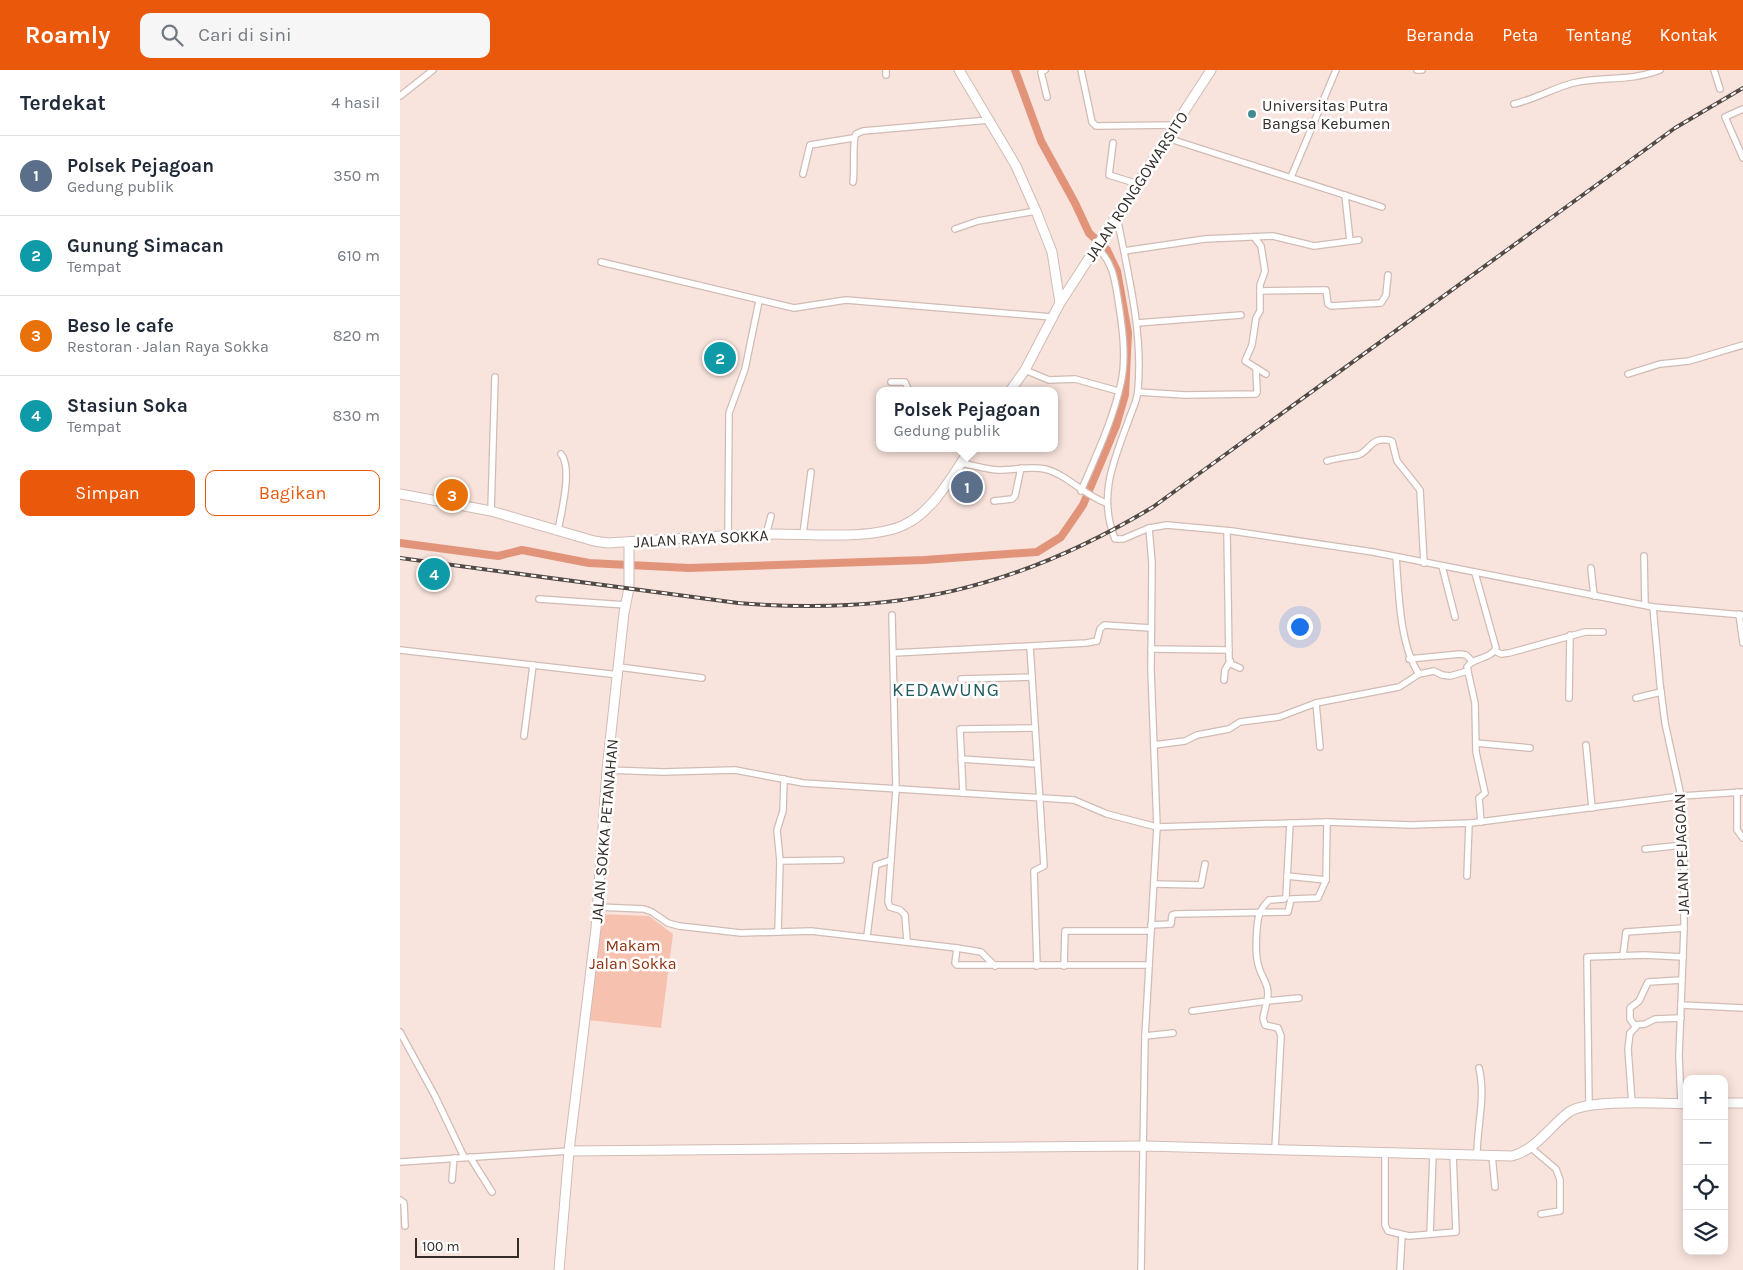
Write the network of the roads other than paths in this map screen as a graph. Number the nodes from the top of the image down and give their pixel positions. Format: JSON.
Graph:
{"nodes":[{"id":1,"x":433,"y":70,"type":"edge"},
{"id":2,"x":959,"y":70,"type":"edge"},
{"id":3,"x":1045,"y":70,"type":"edge"},
{"id":4,"x":1081,"y":70,"type":"edge"},
{"id":5,"x":1211,"y":70,"type":"edge"},
{"id":6,"x":1336,"y":70,"type":"edge"},
{"id":7,"x":1418,"y":70,"type":"edge"},
{"id":8,"x":1422,"y":70,"type":"edge"},
{"id":9,"x":1660,"y":70,"type":"edge"},
{"id":10,"x":1714,"y":70,"type":"edge"},
{"id":11,"x":1720,"y":89,"type":"dead end"},
{"id":12,"x":400,"y":96,"type":"edge"},
{"id":13,"x":1047,"y":96,"type":"dead end"},
{"id":14,"x":1514,"y":104,"type":"dead end"},
{"id":15,"x":1743,"y":109,"type":"edge"},
{"id":16,"x":989,"y":120,"type":"junction"},
{"id":17,"x":1175,"y":125,"type":"junction"},
{"id":18,"x":853,"y":138,"type":"junction"},
{"id":19,"x":1167,"y":138,"type":"junction"},
{"id":20,"x":1113,"y":143,"type":"dead end"},
{"id":21,"x":1743,"y":158,"type":"edge"},
{"id":22,"x":803,"y":174,"type":"dead end"},
{"id":23,"x":1291,"y":177,"type":"junction"},
{"id":24,"x":853,"y":182,"type":"dead end"},
{"id":25,"x":1138,"y":184,"type":"junction"},
{"id":26,"x":1346,"y":195,"type":"junction"},
{"id":27,"x":1382,"y":207,"type":"dead end"},
{"id":28,"x":1036,"y":211,"type":"junction"},
{"id":29,"x":1117,"y":217,"type":"junction"},
{"id":30,"x":955,"y":229,"type":"dead end"},
{"id":31,"x":1254,"y":237,"type":"junction"},
{"id":32,"x":1359,"y":240,"type":"dead end"},
{"id":33,"x":1350,"y":241,"type":"junction"},
{"id":34,"x":1099,"y":243,"type":"junction"},
{"id":35,"x":1124,"y":251,"type":"junction"},
{"id":36,"x":601,"y":262,"type":"dead end"},
{"id":37,"x":1388,"y":275,"type":"dead end"},
{"id":38,"x":1057,"y":282,"type":"junction"},
{"id":39,"x":1071,"y":288,"type":"junction"},
{"id":40,"x":1260,"y":291,"type":"junction"},
{"id":41,"x":758,"y":301,"type":"junction"},
{"id":42,"x":1060,"y":302,"type":"junction"},
{"id":43,"x":1242,"y":315,"type":"dead end"},
{"id":44,"x":1052,"y":317,"type":"junction"},
{"id":45,"x":1137,"y":323,"type":"junction"},
{"id":46,"x":1743,"y":345,"type":"edge"},
{"id":47,"x":1256,"y":368,"type":"junction"},
{"id":48,"x":1025,"y":370,"type":"junction"},
{"id":49,"x":1266,"y":374,"type":"dead end"},
{"id":50,"x":1628,"y":374,"type":"dead end"},
{"id":51,"x":495,"y":376,"type":"dead end"},
{"id":52,"x":891,"y":382,"type":"dead end"},
{"id":53,"x":907,"y":387,"type":"edge"},
{"id":54,"x":1013,"y":387,"type":"edge"},
{"id":55,"x":1118,"y":390,"type":"junction"},
{"id":56,"x":1138,"y":392,"type":"junction"},
{"id":57,"x":968,"y":452,"type":"edge"},
{"id":58,"x":561,"y":454,"type":"dead end"},
{"id":59,"x":1327,"y":461,"type":"dead end"},
{"id":60,"x":961,"y":462,"type":"junction"},
{"id":61,"x":1021,"y":468,"type":"junction"},
{"id":62,"x":811,"y":472,"type":"dead end"},
{"id":63,"x":1082,"y":491,"type":"junction"},
{"id":64,"x":400,"y":494,"type":"edge"},
{"id":65,"x":994,"y":501,"type":"dead end"},
{"id":66,"x":1106,"y":503,"type":"junction"},
{"id":67,"x":491,"y":511,"type":"junction"},
{"id":68,"x":771,"y":516,"type":"dead end"},
{"id":69,"x":1149,"y":528,"type":"junction"},
{"id":70,"x":558,"y":531,"type":"junction"},
{"id":71,"x":1227,"y":531,"type":"junction"},
{"id":72,"x":803,"y":534,"type":"junction"},
{"id":73,"x":766,"y":535,"type":"junction"},
{"id":74,"x":728,"y":537,"type":"junction"},
{"id":75,"x":629,"y":542,"type":"junction"},
{"id":76,"x":1644,"y":556,"type":"dead end"},
{"id":77,"x":1396,"y":557,"type":"junction"},
{"id":78,"x":1424,"y":563,"type":"junction"},
{"id":79,"x":1442,"y":566,"type":"junction"},
{"id":80,"x":1591,"y":568,"type":"dead end"},
{"id":81,"x":1475,"y":573,"type":"junction"},
{"id":82,"x":1594,"y":596,"type":"junction"},
{"id":83,"x":539,"y":599,"type":"dead end"},
{"id":84,"x":626,"y":605,"type":"junction"},
{"id":85,"x":1644,"y":605,"type":"junction"},
{"id":86,"x":1653,"y":607,"type":"junction"},
{"id":87,"x":1741,"y":614,"type":"edge"},
{"id":88,"x":892,"y":615,"type":"dead end"},
{"id":89,"x":1455,"y":617,"type":"dead end"},
{"id":90,"x":1151,"y":628,"type":"junction"},
{"id":91,"x":1603,"y":632,"type":"dead end"},
{"id":92,"x":1570,"y":635,"type":"junction"},
{"id":93,"x":1743,"y":643,"type":"edge"},
{"id":94,"x":1030,"y":647,"type":"junction"},
{"id":95,"x":400,"y":650,"type":"edge"},
{"id":96,"x":1151,"y":650,"type":"junction"},
{"id":97,"x":1229,"y":650,"type":"junction"},
{"id":98,"x":1495,"y":651,"type":"junction"},
{"id":99,"x":894,"y":653,"type":"junction"},
{"id":100,"x":1409,"y":659,"type":"junction"},
{"id":101,"x":1472,"y":661,"type":"junction"},
{"id":102,"x":1230,"y":662,"type":"junction"},
{"id":103,"x":533,"y":665,"type":"junction"},
{"id":104,"x":1240,"y":668,"type":"dead end"},
{"id":105,"x":619,"y":671,"type":"junction"},
{"id":106,"x":1468,"y":671,"type":"junction"},
{"id":107,"x":1418,"y":674,"type":"junction"},
{"id":108,"x":702,"y":678,"type":"dead end"},
{"id":109,"x":1032,"y":678,"type":"junction"},
{"id":110,"x":961,"y":679,"type":"dead end"},
{"id":111,"x":1224,"y":680,"type":"dead end"},
{"id":112,"x":1661,"y":692,"type":"junction"},
{"id":113,"x":1569,"y":698,"type":"dead end"},
{"id":114,"x":1636,"y":698,"type":"dead end"},
{"id":115,"x":1316,"y":703,"type":"junction"},
{"id":116,"x":1035,"y":728,"type":"junction"},
{"id":117,"x":524,"y":736,"type":"dead end"},
{"id":118,"x":1476,"y":743,"type":"junction"},
{"id":119,"x":1154,"y":745,"type":"junction"},
{"id":120,"x":1586,"y":746,"type":"dead end"},
{"id":121,"x":1320,"y":747,"type":"dead end"},
{"id":122,"x":1530,"y":748,"type":"dead end"},
{"id":123,"x":961,"y":759,"type":"junction"},
{"id":124,"x":1037,"y":764,"type":"junction"},
{"id":125,"x":607,"y":770,"type":"junction"},
{"id":126,"x":784,"y":779,"type":"junction"},
{"id":127,"x":896,"y":789,"type":"junction"},
{"id":128,"x":1740,"y":792,"type":"edge"},
{"id":129,"x":962,"y":793,"type":"junction"},
{"id":130,"x":1681,"y":796,"type":"junction"},
{"id":131,"x":1039,"y":798,"type":"junction"},
{"id":132,"x":1592,"y":808,"type":"junction"},
{"id":133,"x":1290,"y":822,"type":"junction"},
{"id":134,"x":1326,"y":822,"type":"junction"},
{"id":135,"x":1481,"y":822,"type":"junction"},
{"id":136,"x":1469,"y":823,"type":"junction"},
{"id":137,"x":1157,"y":827,"type":"junction"},
{"id":138,"x":1743,"y":838,"type":"edge"},
{"id":139,"x":1684,"y":845,"type":"junction"},
{"id":140,"x":1645,"y":849,"type":"dead end"},
{"id":141,"x":841,"y":860,"type":"dead end"},
{"id":142,"x":891,"y":860,"type":"junction"},
{"id":143,"x":780,"y":861,"type":"junction"},
{"id":144,"x":1205,"y":864,"type":"dead end"},
{"id":145,"x":1287,"y":876,"type":"junction"},
{"id":146,"x":1467,"y":876,"type":"dead end"},
{"id":147,"x":1326,"y":880,"type":"junction"},
{"id":148,"x":1155,"y":884,"type":"junction"},
{"id":149,"x":598,"y":907,"type":"junction"},
{"id":150,"x":1260,"y":913,"type":"junction"},
{"id":151,"x":1151,"y":928,"type":"junction"},
{"id":152,"x":1684,"y":928,"type":"junction"},
{"id":153,"x":778,"y":932,"type":"junction"},
{"id":154,"x":867,"y":936,"type":"junction"},
{"id":155,"x":906,"y":941,"type":"junction"},
{"id":156,"x":957,"y":948,"type":"junction"},
{"id":157,"x":1623,"y":956,"type":"junction"},
{"id":158,"x":1683,"y":957,"type":"junction"},
{"id":159,"x":1149,"y":965,"type":"junction"},
{"id":160,"x":995,"y":966,"type":"junction"},
{"id":161,"x":1037,"y":966,"type":"junction"},
{"id":162,"x":1064,"y":966,"type":"junction"},
{"id":163,"x":1682,"y":980,"type":"junction"},
{"id":164,"x":1299,"y":998,"type":"dead end"},
{"id":165,"x":1267,"y":1001,"type":"junction"},
{"id":166,"x":1681,"y":1005,"type":"junction"},
{"id":167,"x":1743,"y":1008,"type":"edge"},
{"id":168,"x":1192,"y":1011,"type":"dead end"},
{"id":169,"x":1681,"y":1018,"type":"junction"},
{"id":170,"x":1635,"y":1025,"type":"junction"},
{"id":171,"x":400,"y":1032,"type":"edge"},
{"id":172,"x":1173,"y":1034,"type":"dead end"},
{"id":173,"x":1145,"y":1036,"type":"junction"},
{"id":174,"x":1479,"y":1068,"type":"dead end"},
{"id":175,"x":1683,"y":1075,"type":"edge"},
{"id":176,"x":1683,"y":1103,"type":"edge"},
{"id":177,"x":1728,"y":1103,"type":"edge"},
{"id":178,"x":1743,"y":1103,"type":"edge"},
{"id":179,"x":1632,"y":1104,"type":"junction"},
{"id":180,"x":1588,"y":1105,"type":"junction"},
{"id":181,"x":1145,"y":1146,"type":"junction"},
{"id":182,"x":1530,"y":1147,"type":"junction"},
{"id":183,"x":1275,"y":1149,"type":"junction"},
{"id":184,"x":569,"y":1151,"type":"junction"},
{"id":185,"x":1385,"y":1152,"type":"junction"},
{"id":186,"x":1433,"y":1154,"type":"junction"},
{"id":187,"x":1453,"y":1154,"type":"junction"},
{"id":188,"x":1477,"y":1155,"type":"junction"},
{"id":189,"x":1492,"y":1155,"type":"junction"},
{"id":190,"x":467,"y":1157,"type":"junction"},
{"id":191,"x":454,"y":1158,"type":"junction"},
{"id":192,"x":400,"y":1162,"type":"edge"},
{"id":193,"x":452,"y":1180,"type":"dead end"},
{"id":194,"x":1495,"y":1187,"type":"dead end"},
{"id":195,"x":492,"y":1192,"type":"dead end"},
{"id":196,"x":400,"y":1200,"type":"edge"},
{"id":197,"x":1541,"y":1214,"type":"dead end"},
{"id":198,"x":405,"y":1226,"type":"dead end"},
{"id":199,"x":1430,"y":1234,"type":"junction"},
{"id":200,"x":1402,"y":1235,"type":"junction"},
{"id":201,"x":559,"y":1270,"type":"edge"},
{"id":202,"x":1140,"y":1270,"type":"edge"},
{"id":203,"x":1400,"y":1270,"type":"edge"}],
"edges":[{"from":1,"to":12,"type":"street"},
{"from":2,"to":16,"type":"street"},
{"from":3,"to":13,"type":"street"},
{"from":4,"to":17,"type":"street"},
{"from":5,"to":17,"type":"street","name":"JALAN RONGGOWARSITO"},
{"from":6,"to":23,"type":"street"},
{"from":7,"to":8,"type":"street"},
{"from":9,"to":14,"type":"street"},
{"from":10,"to":11,"type":"street"},
{"from":15,"to":21,"type":"street"},
{"from":16,"to":18,"type":"street"},
{"from":16,"to":28,"type":"street"},
{"from":17,"to":19,"type":"street","name":"JALAN RONGGOWARSITO"},
{"from":18,"to":22,"type":"street"},
{"from":18,"to":24,"type":"street"},
{"from":19,"to":23,"type":"street"},
{"from":19,"to":25,"type":"street","name":"JALAN RONGGOWARSITO"},
{"from":20,"to":25,"type":"street"},
{"from":23,"to":26,"type":"street"},
{"from":25,"to":29,"type":"street","name":"JALAN RONGGOWARSITO"},
{"from":26,"to":27,"type":"street"},
{"from":26,"to":33,"type":"street"},
{"from":28,"to":30,"type":"street"},
{"from":28,"to":38,"type":"street"},
{"from":29,"to":34,"type":"street","name":"JALAN RONGGOWARSITO"},
{"from":29,"to":35,"type":"street"},
{"from":31,"to":33,"type":"street"},
{"from":31,"to":35,"type":"street"},
{"from":31,"to":40,"type":"street"},
{"from":32,"to":33,"type":"street"},
{"from":34,"to":39,"type":"street","name":"JALAN RONGGOWARSITO"},
{"from":34,"to":55,"type":"street"},
{"from":35,"to":45,"type":"street"},
{"from":36,"to":41,"type":"street"},
{"from":37,"to":40,"type":"street"},
{"from":38,"to":39,"type":"street"},
{"from":38,"to":42,"type":"street"},
{"from":39,"to":42,"type":"street","name":"JALAN RONGGOWARSITO"},
{"from":40,"to":47,"type":"street"},
{"from":41,"to":44,"type":"street"},
{"from":41,"to":74,"type":"street"},
{"from":42,"to":44,"type":"street"},
{"from":43,"to":45,"type":"street"},
{"from":44,"to":48,"type":"street"},
{"from":45,"to":56,"type":"street"},
{"from":46,"to":50,"type":"street"},
{"from":47,"to":49,"type":"street"},
{"from":47,"to":56,"type":"street"},
{"from":48,"to":54,"type":"street"},
{"from":48,"to":55,"type":"street"},
{"from":51,"to":67,"type":"street"},
{"from":52,"to":53,"type":"street"},
{"from":55,"to":63,"type":"street"},
{"from":56,"to":66,"type":"street"},
{"from":57,"to":60,"type":"street","name":"JALAN RAYA SOKKA"},
{"from":58,"to":70,"type":"street"},
{"from":59,"to":78,"type":"street"},
{"from":60,"to":61,"type":"street"},
{"from":60,"to":72,"type":"street","name":"JALAN RAYA SOKKA"},
{"from":61,"to":63,"type":"street"},
{"from":61,"to":65,"type":"street"},
{"from":62,"to":72,"type":"street"},
{"from":63,"to":66,"type":"street"},
{"from":64,"to":67,"type":"street","name":"JALAN RAYA SOKKA"},
{"from":66,"to":69,"type":"street"},
{"from":67,"to":70,"type":"street","name":"JALAN RAYA SOKKA"},
{"from":68,"to":73,"type":"street"},
{"from":69,"to":71,"type":"street"},
{"from":69,"to":90,"type":"street"},
{"from":70,"to":75,"type":"street","name":"JALAN RAYA SOKKA"},
{"from":71,"to":77,"type":"street"},
{"from":71,"to":97,"type":"street"},
{"from":72,"to":73,"type":"street","name":"JALAN RAYA SOKKA"},
{"from":73,"to":74,"type":"street","name":"JALAN RAYA SOKKA"},
{"from":74,"to":75,"type":"street","name":"JALAN RAYA SOKKA"},
{"from":75,"to":84,"type":"street","name":"JALAN SOKKA PETANAHAN"},
{"from":76,"to":85,"type":"street"},
{"from":77,"to":78,"type":"street"},
{"from":77,"to":100,"type":"street"},
{"from":78,"to":79,"type":"street"},
{"from":79,"to":81,"type":"street"},
{"from":79,"to":89,"type":"street"},
{"from":80,"to":82,"type":"street"},
{"from":81,"to":82,"type":"street"},
{"from":81,"to":98,"type":"street"},
{"from":82,"to":85,"type":"street"},
{"from":83,"to":84,"type":"street"},
{"from":84,"to":105,"type":"street","name":"JALAN SOKKA PETANAHAN"},
{"from":85,"to":86,"type":"street"},
{"from":86,"to":87,"type":"street"},
{"from":86,"to":112,"type":"street","name":"JALAN PEJAGOAN"},
{"from":87,"to":93,"type":"street"},
{"from":88,"to":99,"type":"street"},
{"from":90,"to":94,"type":"street"},
{"from":90,"to":96,"type":"street"},
{"from":91,"to":92,"type":"street"},
{"from":92,"to":98,"type":"street"},
{"from":92,"to":113,"type":"street"},
{"from":94,"to":99,"type":"street"},
{"from":94,"to":109,"type":"street"},
{"from":95,"to":103,"type":"street"},
{"from":96,"to":97,"type":"street"},
{"from":96,"to":119,"type":"street"},
{"from":97,"to":102,"type":"street"},
{"from":98,"to":101,"type":"street"},
{"from":99,"to":127,"type":"street"},
{"from":100,"to":101,"type":"street"},
{"from":100,"to":107,"type":"street"},
{"from":101,"to":106,"type":"street"},
{"from":102,"to":104,"type":"street"},
{"from":102,"to":111,"type":"street"},
{"from":103,"to":105,"type":"street"},
{"from":103,"to":117,"type":"street"},
{"from":105,"to":108,"type":"street"},
{"from":105,"to":125,"type":"street","name":"JALAN SOKKA PETANAHAN"},
{"from":106,"to":107,"type":"street"},
{"from":106,"to":118,"type":"street"},
{"from":107,"to":115,"type":"street"},
{"from":109,"to":110,"type":"street"},
{"from":109,"to":116,"type":"street"},
{"from":112,"to":114,"type":"street"},
{"from":112,"to":130,"type":"street","name":"JALAN PEJAGOAN"},
{"from":115,"to":119,"type":"street"},
{"from":115,"to":121,"type":"street"},
{"from":116,"to":123,"type":"street"},
{"from":116,"to":124,"type":"street"},
{"from":118,"to":122,"type":"street"},
{"from":118,"to":135,"type":"street"},
{"from":119,"to":137,"type":"street"},
{"from":120,"to":132,"type":"street"},
{"from":123,"to":124,"type":"street"},
{"from":123,"to":129,"type":"street"},
{"from":124,"to":131,"type":"street"},
{"from":125,"to":126,"type":"street"},
{"from":125,"to":149,"type":"street","name":"JALAN SOKKA PETANAHAN"},
{"from":126,"to":127,"type":"street"},
{"from":126,"to":143,"type":"street"},
{"from":127,"to":129,"type":"street"},
{"from":127,"to":142,"type":"street"},
{"from":128,"to":130,"type":"street"},
{"from":128,"to":138,"type":"street"},
{"from":129,"to":131,"type":"street"},
{"from":130,"to":132,"type":"street"},
{"from":130,"to":139,"type":"street","name":"JALAN PEJAGOAN"},
{"from":131,"to":137,"type":"street"},
{"from":131,"to":161,"type":"street"},
{"from":132,"to":135,"type":"street"},
{"from":133,"to":134,"type":"street"},
{"from":133,"to":137,"type":"street"},
{"from":133,"to":145,"type":"street"},
{"from":134,"to":136,"type":"street"},
{"from":134,"to":147,"type":"street"},
{"from":135,"to":136,"type":"street"},
{"from":136,"to":146,"type":"street"},
{"from":137,"to":148,"type":"street"},
{"from":139,"to":140,"type":"street"},
{"from":139,"to":152,"type":"street","name":"JALAN PEJAGOAN"},
{"from":141,"to":143,"type":"street"},
{"from":142,"to":154,"type":"street"},
{"from":142,"to":155,"type":"street"},
{"from":143,"to":153,"type":"street"},
{"from":144,"to":148,"type":"street"},
{"from":145,"to":147,"type":"street"},
{"from":145,"to":150,"type":"street"},
{"from":147,"to":150,"type":"street"},
{"from":148,"to":151,"type":"street"},
{"from":149,"to":153,"type":"street"},
{"from":149,"to":184,"type":"street","name":"JALAN SOKKA PETANAHAN"},
{"from":150,"to":151,"type":"street"},
{"from":150,"to":165,"type":"street"},
{"from":151,"to":159,"type":"street"},
{"from":151,"to":162,"type":"street"},
{"from":152,"to":157,"type":"street"},
{"from":152,"to":158,"type":"street","name":"JALAN PEJAGOAN"},
{"from":153,"to":154,"type":"street"},
{"from":154,"to":155,"type":"street"},
{"from":155,"to":156,"type":"street"},
{"from":156,"to":160,"type":"street"},
{"from":156,"to":160,"type":"street"},
{"from":157,"to":158,"type":"street"},
{"from":157,"to":180,"type":"street"},
{"from":158,"to":163,"type":"street","name":"JALAN PEJAGOAN"},
{"from":159,"to":162,"type":"street"},
{"from":159,"to":173,"type":"street"},
{"from":160,"to":161,"type":"street"},
{"from":161,"to":162,"type":"street"},
{"from":163,"to":166,"type":"street","name":"JALAN PEJAGOAN"},
{"from":163,"to":170,"type":"street"},
{"from":164,"to":165,"type":"street"},
{"from":165,"to":168,"type":"street"},
{"from":165,"to":183,"type":"street"},
{"from":166,"to":167,"type":"street"},
{"from":166,"to":169,"type":"street","name":"JALAN PEJAGOAN"},
{"from":169,"to":170,"type":"street"},
{"from":169,"to":175,"type":"street","name":"JALAN PEJAGOAN"},
{"from":170,"to":179,"type":"street"},
{"from":171,"to":190,"type":"street"},
{"from":172,"to":173,"type":"street"},
{"from":173,"to":181,"type":"street"},
{"from":174,"to":188,"type":"street"},
{"from":176,"to":179,"type":"street"},
{"from":177,"to":178,"type":"street"},
{"from":179,"to":180,"type":"street"},
{"from":180,"to":182,"type":"street"},
{"from":181,"to":183,"type":"street"},
{"from":181,"to":184,"type":"street"},
{"from":181,"to":202,"type":"street"},
{"from":182,"to":189,"type":"street"},
{"from":182,"to":197,"type":"street"},
{"from":183,"to":185,"type":"street"},
{"from":184,"to":190,"type":"street"},
{"from":184,"to":201,"type":"street","name":"JALAN SOKKA PETANAHAN"},
{"from":185,"to":186,"type":"street"},
{"from":185,"to":200,"type":"street"},
{"from":186,"to":187,"type":"street"},
{"from":186,"to":199,"type":"street"},
{"from":187,"to":188,"type":"street"},
{"from":187,"to":199,"type":"street"},
{"from":188,"to":189,"type":"street"},
{"from":189,"to":194,"type":"street"},
{"from":190,"to":191,"type":"street"},
{"from":190,"to":195,"type":"street"},
{"from":191,"to":192,"type":"street"},
{"from":191,"to":193,"type":"street"},
{"from":196,"to":198,"type":"street"},
{"from":199,"to":200,"type":"street"},
{"from":200,"to":203,"type":"street"}]}
